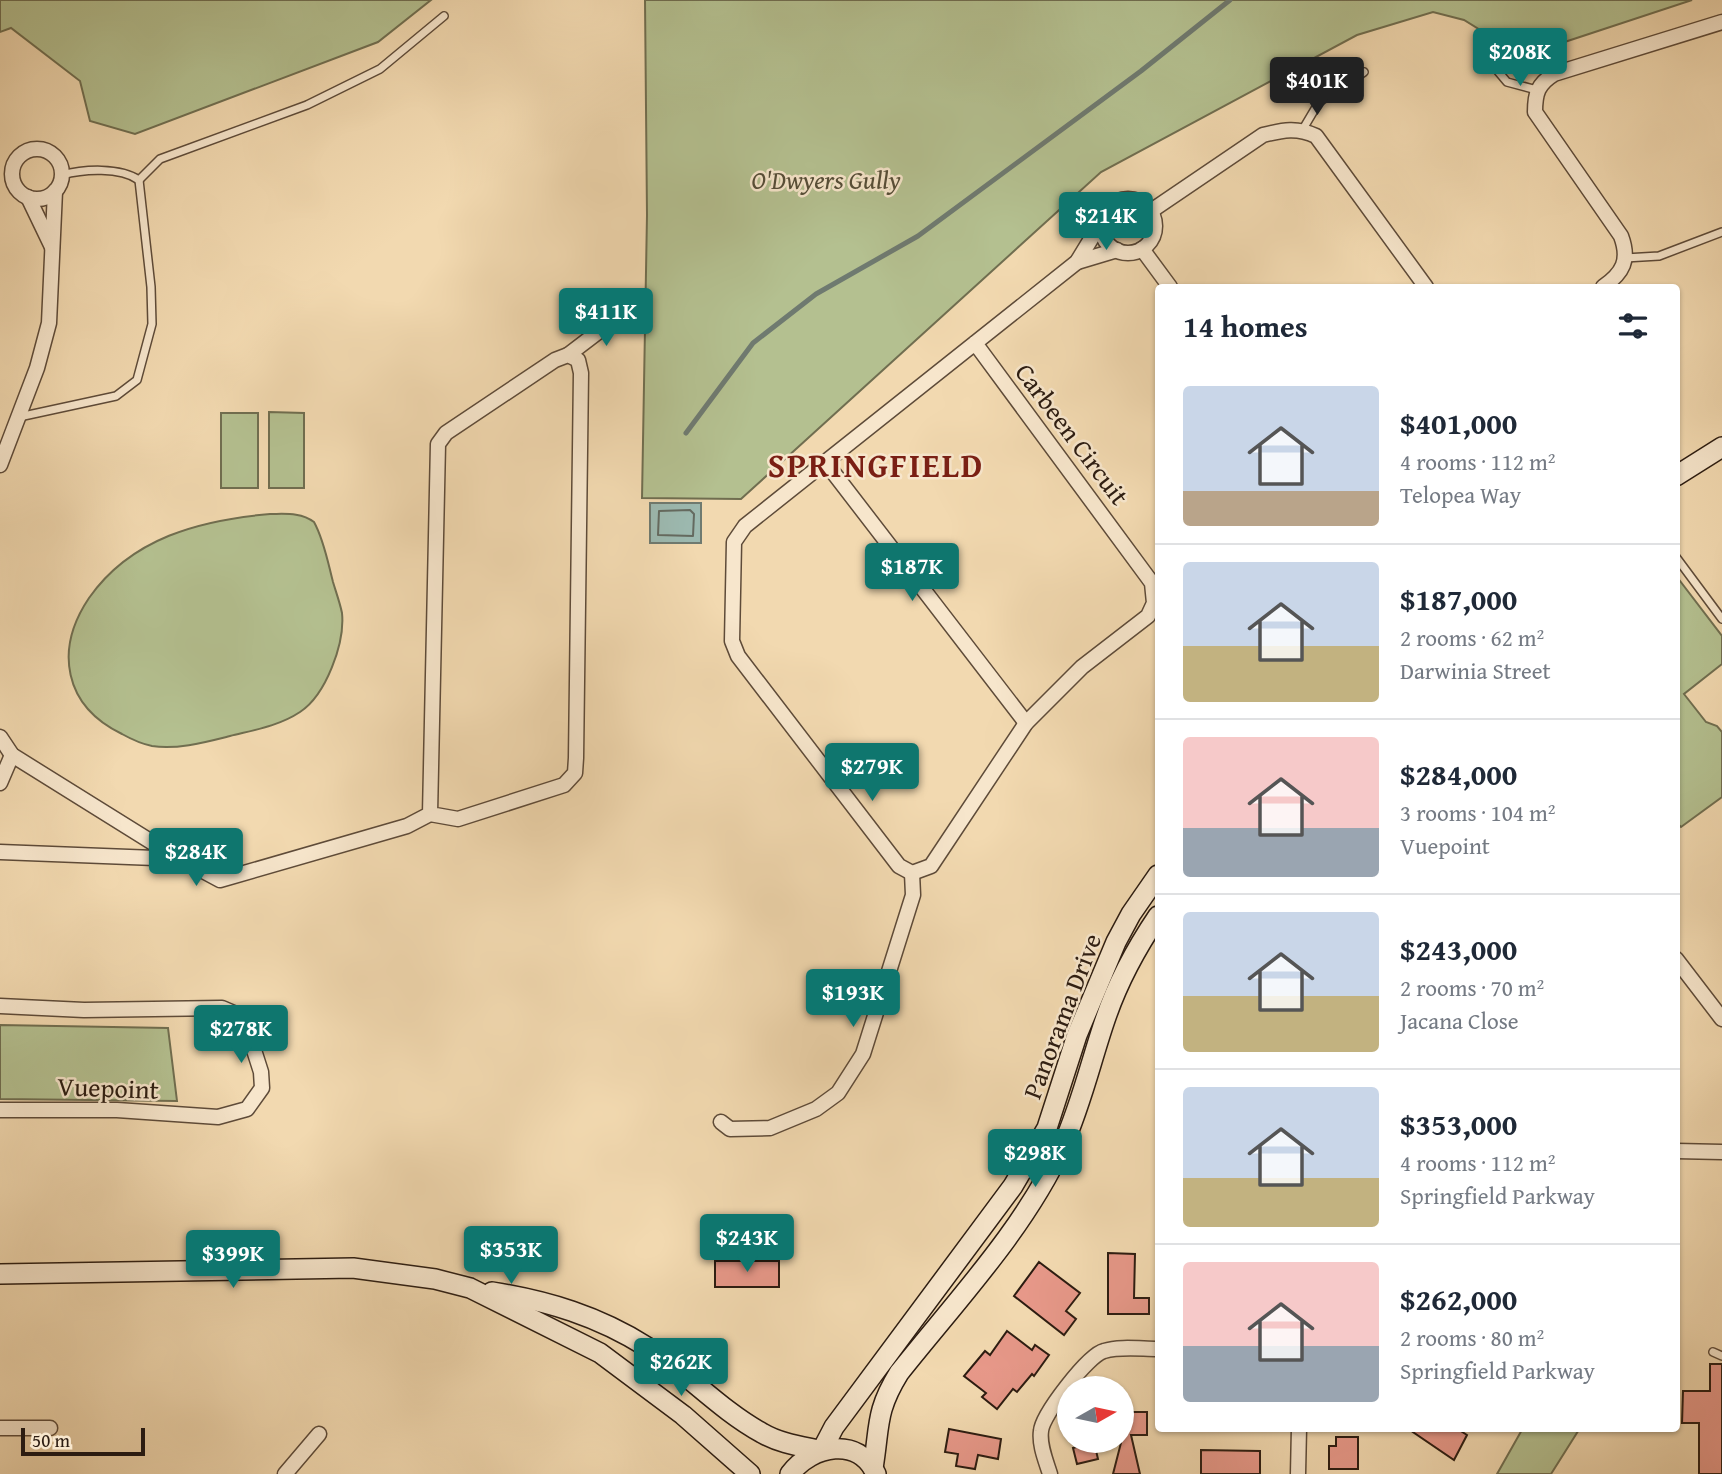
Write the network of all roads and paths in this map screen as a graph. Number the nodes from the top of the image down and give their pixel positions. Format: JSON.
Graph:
{"nodes":[{"id":1,"x":444,"y":16,"type":"dead end"},
{"id":2,"x":1722,"y":22,"type":"edge"},
{"id":3,"x":1491,"y":63,"type":"dead end"},
{"id":4,"x":1364,"y":72,"type":"dead end"},
{"id":5,"x":1537,"y":90,"type":"junction"},
{"id":6,"x":1303,"y":130,"type":"junction"},
{"id":7,"x":62,"y":175,"type":"junction"},
{"id":8,"x":139,"y":180,"type":"junction"},
{"id":9,"x":55,"y":191,"type":"junction"},
{"id":10,"x":27,"y":197,"type":"junction"},
{"id":11,"x":1150,"y":211,"type":"junction"},
{"id":12,"x":1102,"y":221,"type":"junction"},
{"id":13,"x":1722,"y":232,"type":"edge"},
{"id":14,"x":52,"y":248,"type":"junction"},
{"id":15,"x":1142,"y":249,"type":"junction"},
{"id":16,"x":1117,"y":250,"type":"junction"},
{"id":17,"x":1625,"y":258,"type":"junction"},
{"id":18,"x":1077,"y":262,"type":"junction"},
{"id":19,"x":1168,"y":284,"type":"edge"},
{"id":20,"x":1424,"y":284,"type":"edge"},
{"id":21,"x":1606,"y":284,"type":"edge"},
{"id":22,"x":623,"y":313,"type":"dead end"},
{"id":23,"x":975,"y":343,"type":"junction"},
{"id":24,"x":568,"y":355,"type":"junction"},
{"id":25,"x":18,"y":417,"type":"junction"},
{"id":26,"x":1722,"y":447,"type":"edge"},
{"id":27,"x":825,"y":463,"type":"junction"},
{"id":28,"x":0,"y":465,"type":"edge"},
{"id":29,"x":1680,"y":473,"type":"edge"},
{"id":30,"x":1680,"y":562,"type":"edge"},
{"id":31,"x":1155,"y":598,"type":"edge"},
{"id":32,"x":1155,"y":605,"type":"edge"},
{"id":33,"x":1722,"y":619,"type":"edge"},
{"id":34,"x":1026,"y":723,"type":"junction"},
{"id":35,"x":0,"y":737,"type":"edge"},
{"id":36,"x":12,"y":754,"type":"junction"},
{"id":37,"x":0,"y":783,"type":"edge"},
{"id":38,"x":430,"y":814,"type":"junction"},
{"id":39,"x":166,"y":851,"type":"junction"},
{"id":40,"x":0,"y":852,"type":"edge"},
{"id":41,"x":912,"y":873,"type":"junction"},
{"id":42,"x":1155,"y":879,"type":"edge"},
{"id":43,"x":1155,"y":920,"type":"edge"},
{"id":44,"x":1680,"y":964,"type":"edge"},
{"id":45,"x":0,"y":1006,"type":"edge"},
{"id":46,"x":1722,"y":1019,"type":"edge"},
{"id":47,"x":0,"y":1111,"type":"edge"},
{"id":48,"x":721,"y":1122,"type":"dead end"},
{"id":49,"x":1680,"y":1151,"type":"edge"},
{"id":50,"x":1722,"y":1152,"type":"edge"},
{"id":51,"x":0,"y":1274,"type":"edge"},
{"id":52,"x":470,"y":1288,"type":"junction"},
{"id":53,"x":1155,"y":1349,"type":"edge"},
{"id":54,"x":1713,"y":1352,"type":"dead end"},
{"id":55,"x":1722,"y":1356,"type":"edge"},
{"id":56,"x":0,"y":1428,"type":"edge"},
{"id":57,"x":50,"y":1428,"type":"dead end"},
{"id":58,"x":1299,"y":1432,"type":"edge"},
{"id":59,"x":319,"y":1434,"type":"dead end"},
{"id":60,"x":820,"y":1450,"type":"junction"},
{"id":61,"x":875,"y":1471,"type":"edge"},
{"id":62,"x":285,"y":1474,"type":"edge"},
{"id":63,"x":750,"y":1474,"type":"edge"},
{"id":64,"x":790,"y":1474,"type":"edge"},
{"id":65,"x":1050,"y":1474,"type":"edge"},
{"id":66,"x":1298,"y":1474,"type":"edge"}],
"edges":[{"from":1,"to":8,"type":"lane"},
{"from":2,"to":5,"type":"street"},
{"from":3,"to":5,"type":"lane"},
{"from":4,"to":6,"type":"lane"},
{"from":5,"to":17,"type":"street"},
{"from":6,"to":11,"type":"street"},
{"from":6,"to":20,"type":"street"},
{"from":7,"to":8,"type":"lane"},
{"from":7,"to":9,"type":"street"},
{"from":7,"to":10,"type":"street"},
{"from":8,"to":25,"type":"lane"},
{"from":9,"to":10,"type":"street"},
{"from":9,"to":14,"type":"street"},
{"from":10,"to":14,"type":"street"},
{"from":11,"to":12,"type":"street"},
{"from":11,"to":15,"type":"street"},
{"from":12,"to":16,"type":"street"},
{"from":12,"to":18,"type":"street"},
{"from":13,"to":17,"type":"lane"},
{"from":14,"to":25,"type":"street"},
{"from":15,"to":16,"type":"street"},
{"from":15,"to":19,"type":"street"},
{"from":16,"to":18,"type":"street"},
{"from":17,"to":21,"type":"street"},
{"from":18,"to":23,"type":"street"},
{"from":22,"to":24,"type":"street"},
{"from":23,"to":27,"type":"street"},
{"from":23,"to":31,"type":"street","name":"Carbeen Circuit"},
{"from":24,"to":38,"type":"street"},
{"from":24,"to":38,"type":"street"},
{"from":25,"to":28,"type":"street"},
{"from":26,"to":29,"type":"street"},
{"from":27,"to":34,"type":"street"},
{"from":27,"to":41,"type":"street"},
{"from":30,"to":33,"type":"lane"},
{"from":32,"to":34,"type":"street","name":"Carbeen Circuit"},
{"from":34,"to":41,"type":"street","name":"Carbeen Circuit"},
{"from":35,"to":36,"type":"street"},
{"from":36,"to":37,"type":"street"},
{"from":36,"to":39,"type":"street"},
{"from":38,"to":39,"type":"street"},
{"from":39,"to":40,"type":"street"},
{"from":41,"to":48,"type":"street"},
{"from":42,"to":60,"type":"street","name":"Panorama Drive"},
{"from":43,"to":61,"type":"street","name":"Panorama Drive"},
{"from":44,"to":46,"type":"street"},
{"from":45,"to":47,"type":"street","name":"Vuepoint"},
{"from":49,"to":50,"type":"street"},
{"from":51,"to":52,"type":"street"},
{"from":52,"to":60,"type":"street"},
{"from":52,"to":63,"type":"street"},
{"from":53,"to":65,"type":"street"},
{"from":54,"to":55,"type":"lane"},
{"from":56,"to":57,"type":"street"},
{"from":58,"to":66,"type":"street"},
{"from":59,"to":62,"type":"street"},
{"from":60,"to":61,"type":"street"},
{"from":60,"to":64,"type":"street"}]}
